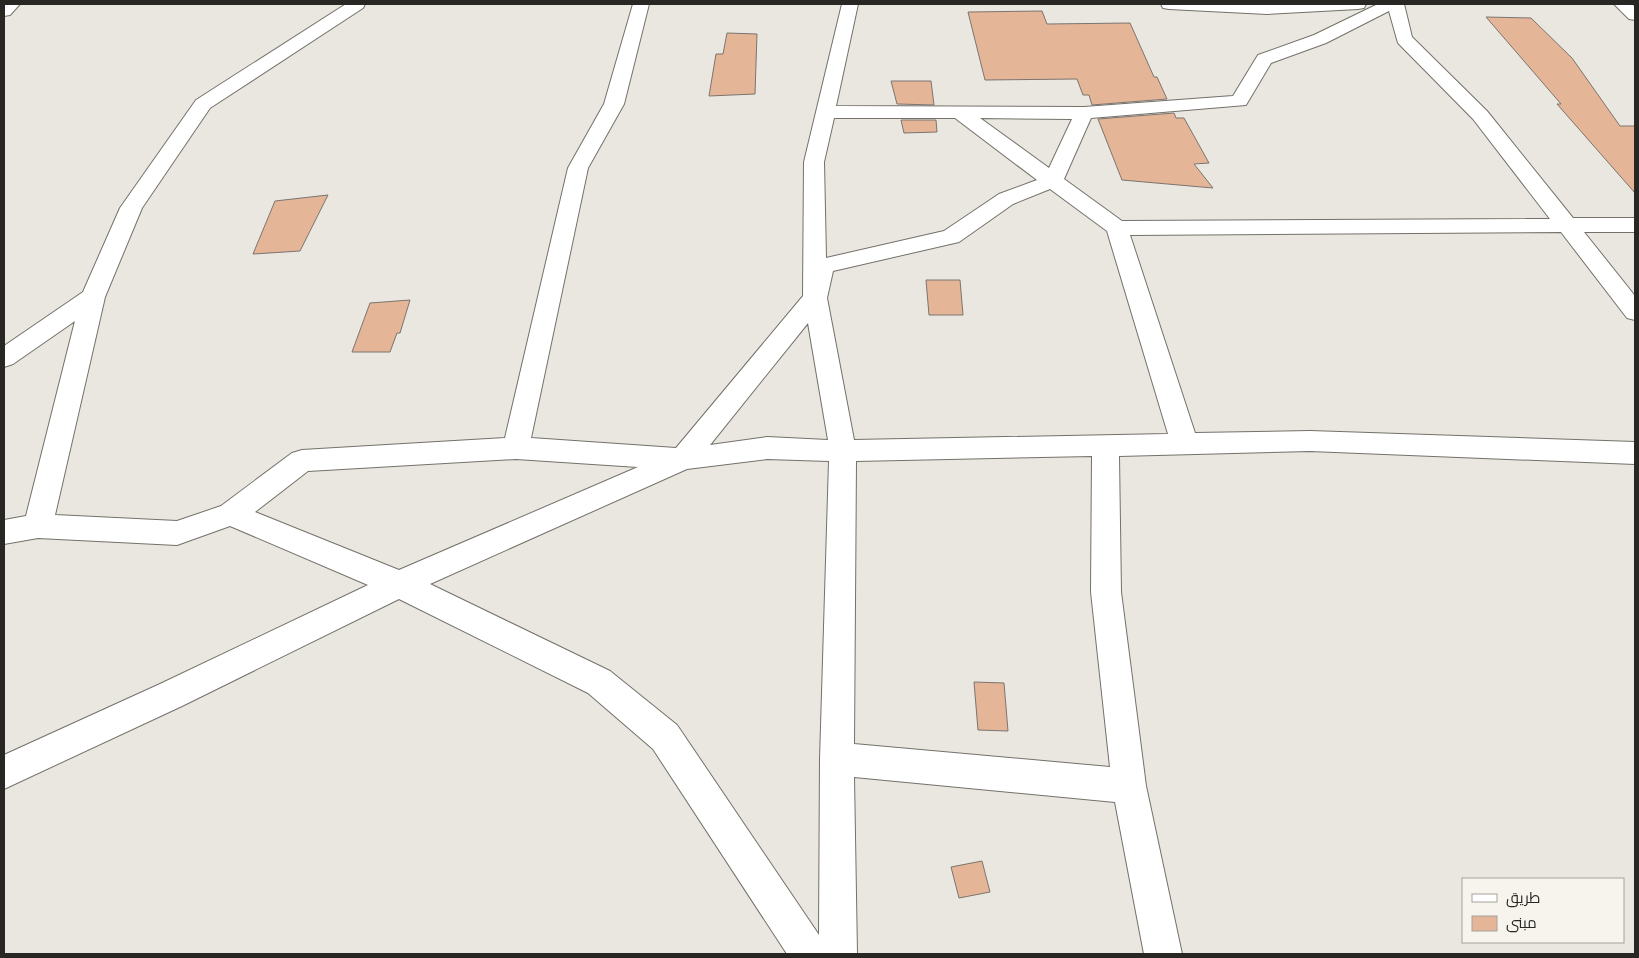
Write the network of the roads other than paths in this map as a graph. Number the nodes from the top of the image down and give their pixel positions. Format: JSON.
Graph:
{"nodes":[{"id":1,"x":12,"y":4,"type":"edge"},
{"id":2,"x":357,"y":4,"type":"edge"},
{"id":3,"x":641,"y":4,"type":"edge"},
{"id":4,"x":850,"y":4,"type":"edge"},
{"id":5,"x":1169,"y":4,"type":"edge"},
{"id":6,"x":1358,"y":4,"type":"edge"},
{"id":7,"x":1391,"y":4,"type":"edge"},
{"id":8,"x":1396,"y":4,"type":"edge"},
{"id":9,"x":1622,"y":4,"type":"edge"},
{"id":10,"x":4,"y":12,"type":"edge"},
{"id":11,"x":1635,"y":15,"type":"edge"},
{"id":12,"x":826,"y":112,"type":"junction"},
{"id":13,"x":960,"y":113,"type":"junction"},
{"id":14,"x":1084,"y":114,"type":"junction"},
{"id":15,"x":1052,"y":181,"type":"junction"},
{"id":16,"x":1635,"y":225,"type":"edge"},
{"id":17,"x":1568,"y":226,"type":"junction"},
{"id":18,"x":1117,"y":228,"type":"junction"},
{"id":19,"x":93,"y":297,"type":"junction"},
{"id":20,"x":815,"y":298,"type":"junction"},
{"id":21,"x":1635,"y":312,"type":"edge"},
{"id":22,"x":4,"y":358,"type":"edge"},
{"id":23,"x":1185,"y":444,"type":"junction"},
{"id":24,"x":1105,"y":446,"type":"junction"},
{"id":25,"x":516,"y":448,"type":"junction"},
{"id":26,"x":843,"y":451,"type":"junction"},
{"id":27,"x":1635,"y":453,"type":"edge"},
{"id":28,"x":683,"y":459,"type":"junction"},
{"id":29,"x":231,"y":514,"type":"junction"},
{"id":30,"x":38,"y":526,"type":"junction"},
{"id":31,"x":4,"y":532,"type":"edge"},
{"id":32,"x":399,"y":584,"type":"junction"},
{"id":33,"x":837,"y":759,"type":"junction"},
{"id":34,"x":4,"y":772,"type":"edge"},
{"id":35,"x":1130,"y":786,"type":"junction"},
{"id":36,"x":809,"y":954,"type":"edge"},
{"id":37,"x":838,"y":954,"type":"edge"},
{"id":38,"x":1163,"y":954,"type":"edge"}],
"edges":[{"from":1,"to":10,"type":"street"},
{"from":2,"to":19,"type":"street"},
{"from":3,"to":25,"type":"street"},
{"from":4,"to":12,"type":"street"},
{"from":5,"to":6,"type":"street"},
{"from":7,"to":14,"type":"street"},
{"from":8,"to":17,"type":"street"},
{"from":9,"to":11,"type":"street"},
{"from":12,"to":13,"type":"street"},
{"from":12,"to":20,"type":"street"},
{"from":13,"to":14,"type":"street"},
{"from":13,"to":15,"type":"street"},
{"from":14,"to":15,"type":"street"},
{"from":15,"to":18,"type":"street"},
{"from":15,"to":20,"type":"street"},
{"from":16,"to":17,"type":"street"},
{"from":17,"to":18,"type":"street"},
{"from":17,"to":21,"type":"street"},
{"from":18,"to":23,"type":"street"},
{"from":19,"to":22,"type":"street"},
{"from":19,"to":30,"type":"street"},
{"from":20,"to":26,"type":"street"},
{"from":20,"to":28,"type":"street"},
{"from":23,"to":24,"type":"street"},
{"from":23,"to":27,"type":"street"},
{"from":24,"to":26,"type":"street"},
{"from":24,"to":35,"type":"street"},
{"from":25,"to":28,"type":"street"},
{"from":25,"to":29,"type":"street"},
{"from":26,"to":28,"type":"street"},
{"from":26,"to":33,"type":"street"},
{"from":28,"to":32,"type":"street"},
{"from":29,"to":30,"type":"street"},
{"from":29,"to":32,"type":"street"},
{"from":30,"to":31,"type":"street"},
{"from":32,"to":34,"type":"street"},
{"from":32,"to":36,"type":"street"},
{"from":33,"to":35,"type":"street"},
{"from":33,"to":37,"type":"street"},
{"from":35,"to":38,"type":"street"}]}
